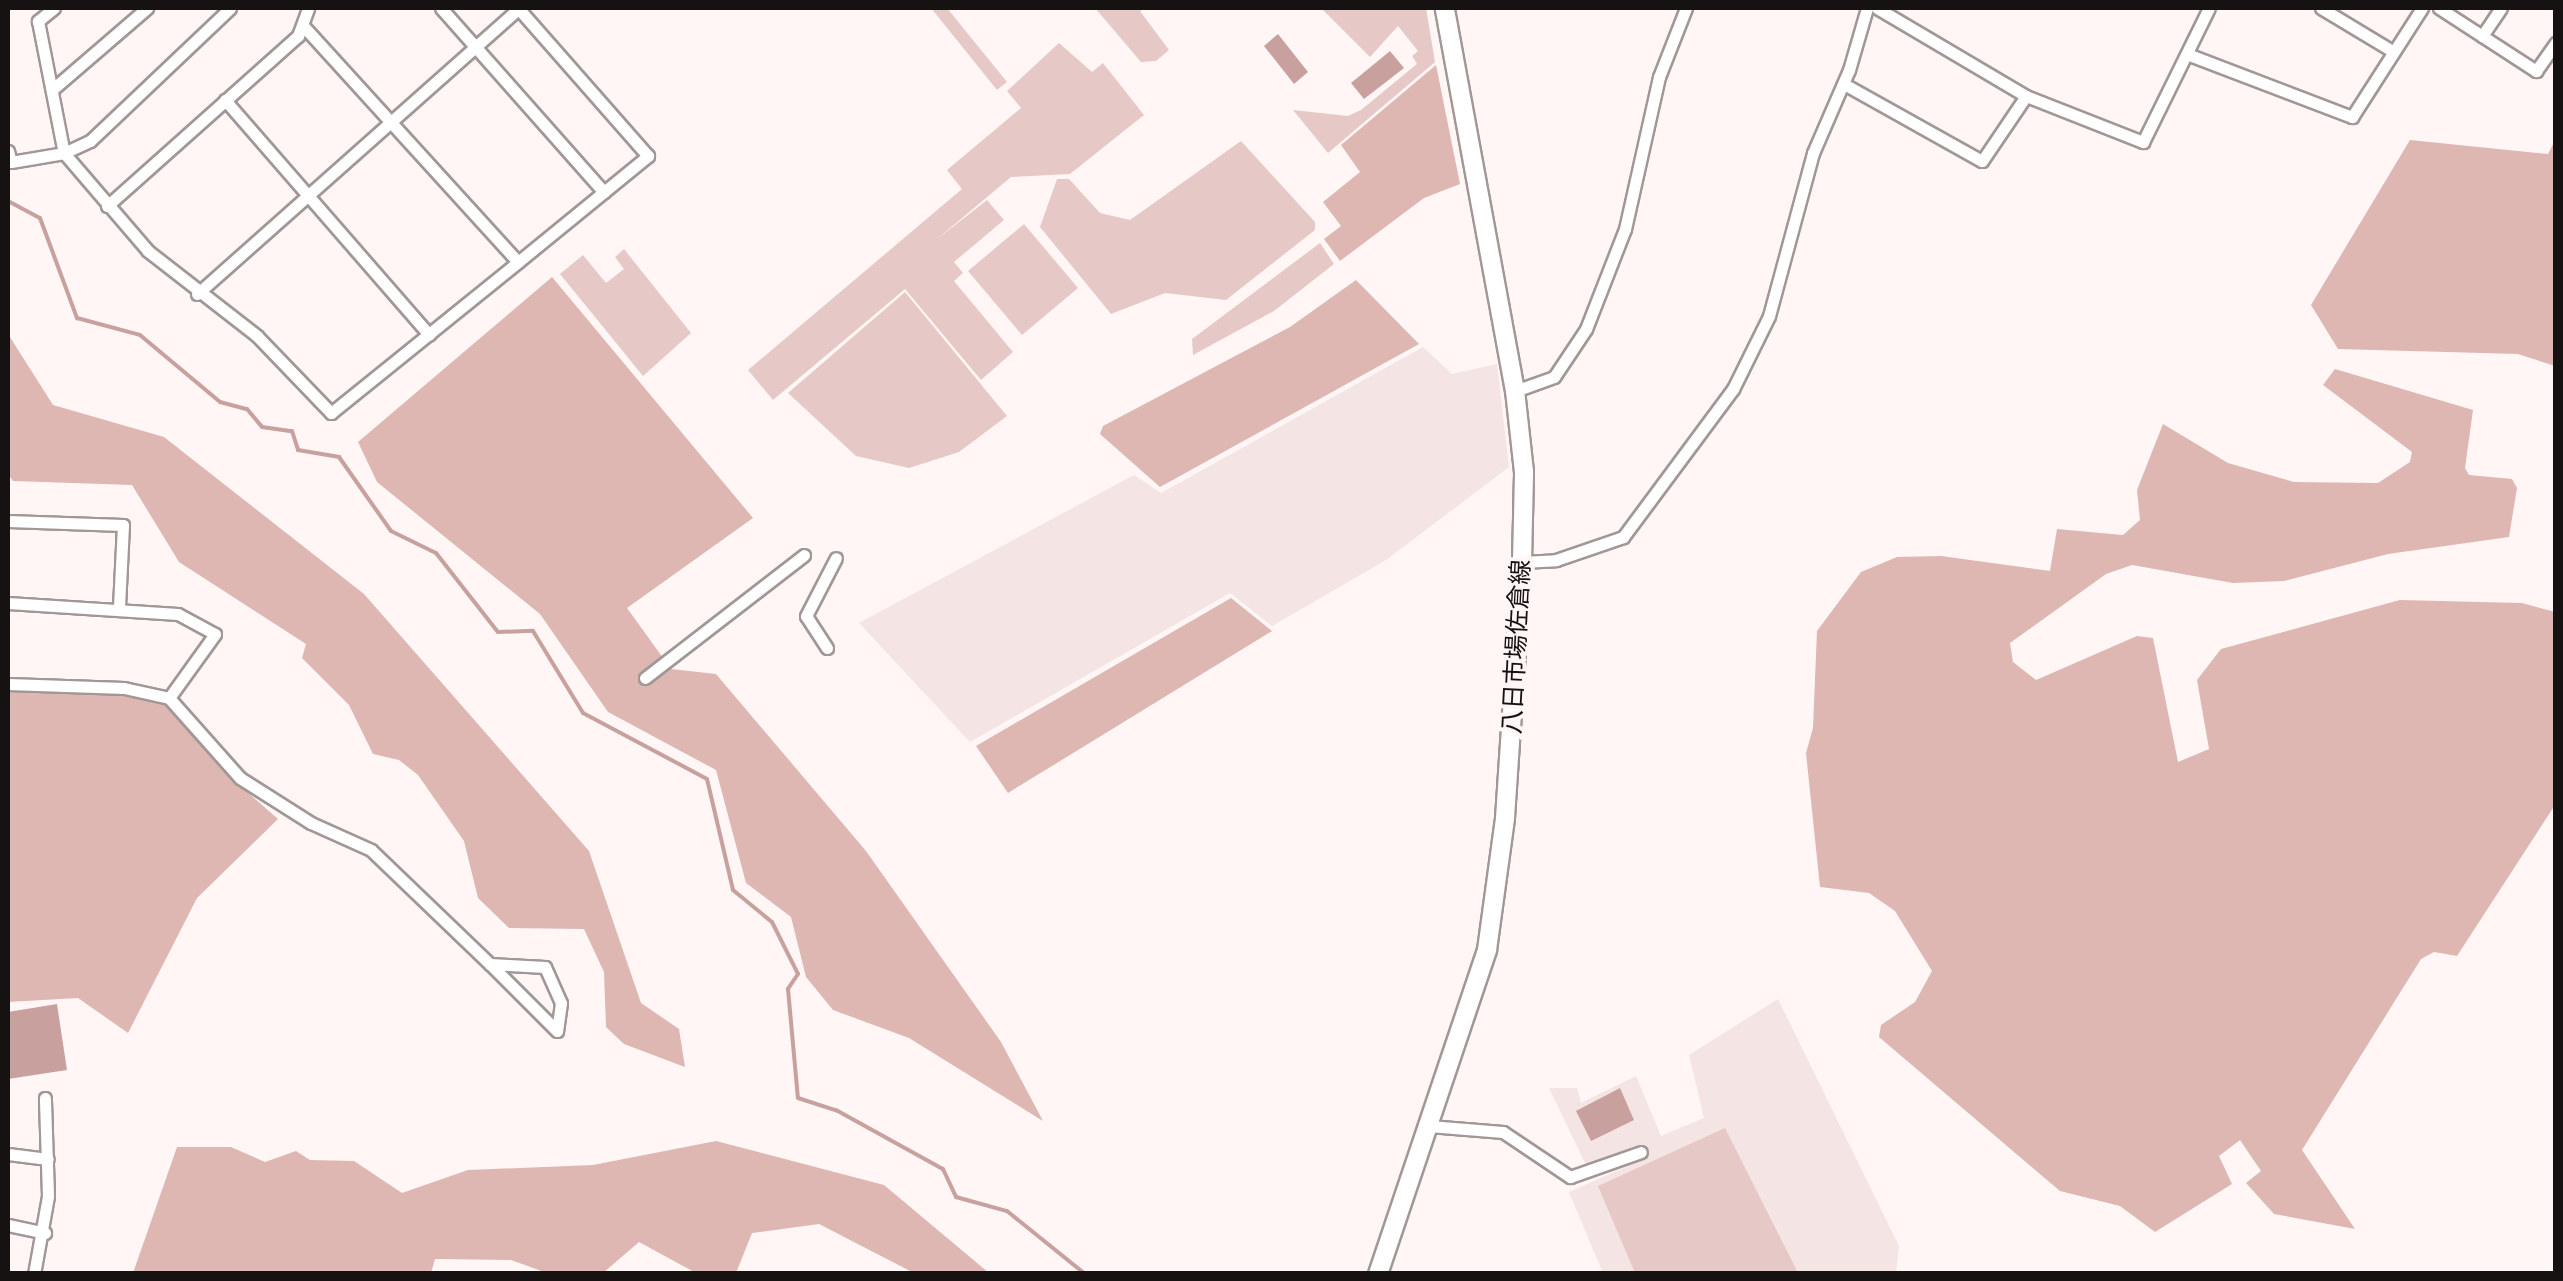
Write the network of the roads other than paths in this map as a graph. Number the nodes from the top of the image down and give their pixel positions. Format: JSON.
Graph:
{"nodes":[{"id":1,"x":34,"y":8,"type":"edge"},
{"id":2,"x":54,"y":8,"type":"edge"},
{"id":3,"x":147,"y":8,"type":"edge"},
{"id":4,"x":230,"y":8,"type":"edge"},
{"id":5,"x":308,"y":8,"type":"edge"},
{"id":6,"x":440,"y":8,"type":"edge"},
{"id":7,"x":519,"y":8,"type":"edge"},
{"id":8,"x":1445,"y":8,"type":"edge"},
{"id":9,"x":1686,"y":8,"type":"edge"},
{"id":10,"x":1867,"y":8,"type":"edge"},
{"id":11,"x":1876,"y":8,"type":"edge"},
{"id":12,"x":2209,"y":8,"type":"edge"},
{"id":13,"x":2322,"y":8,"type":"edge"},
{"id":14,"x":2422,"y":8,"type":"edge"},
{"id":15,"x":2439,"y":8,"type":"edge"},
{"id":16,"x":2501,"y":8,"type":"edge"},
{"id":17,"x":38,"y":22,"type":"junction"},
{"id":18,"x":304,"y":26,"type":"junction"},
{"id":19,"x":2482,"y":36,"type":"junction"},
{"id":20,"x":2556,"y":42,"type":"edge"},
{"id":21,"x":476,"y":47,"type":"junction"},
{"id":22,"x":2394,"y":52,"type":"junction"},
{"id":23,"x":2186,"y":54,"type":"junction"},
{"id":24,"x":1844,"y":84,"type":"junction"},
{"id":25,"x":54,"y":88,"type":"junction"},
{"id":26,"x":2026,"y":96,"type":"junction"},
{"id":27,"x":224,"y":100,"type":"junction"},
{"id":28,"x":393,"y":120,"type":"junction"},
{"id":29,"x":8,"y":151,"type":"edge"},
{"id":30,"x":64,"y":154,"type":"junction"},
{"id":31,"x":604,"y":192,"type":"junction"},
{"id":32,"x":307,"y":196,"type":"junction"},
{"id":33,"x":106,"y":206,"type":"junction"},
{"id":34,"x":518,"y":262,"type":"junction"},
{"id":35,"x":197,"y":294,"type":"junction"},
{"id":36,"x":429,"y":336,"type":"junction"},
{"id":37,"x":1515,"y":391,"type":"junction"},
{"id":38,"x":8,"y":521,"type":"edge"},
{"id":39,"x":804,"y":554,"type":"dead end"},
{"id":40,"x":836,"y":558,"type":"dead end"},
{"id":41,"x":1522,"y":562,"type":"junction"},
{"id":42,"x":8,"y":603,"type":"edge"},
{"id":43,"x":119,"y":608,"type":"junction"},
{"id":44,"x":827,"y":648,"type":"dead end"},
{"id":45,"x":645,"y":678,"type":"dead end"},
{"id":46,"x":8,"y":684,"type":"edge"},
{"id":47,"x":169,"y":698,"type":"junction"},
{"id":48,"x":490,"y":964,"type":"junction"},
{"id":49,"x":45,"y":1098,"type":"dead end"},
{"id":50,"x":1429,"y":1126,"type":"junction"},
{"id":51,"x":1641,"y":1152,"type":"dead end"},
{"id":52,"x":8,"y":1154,"type":"edge"},
{"id":53,"x":48,"y":1159,"type":"junction"},
{"id":54,"x":8,"y":1225,"type":"edge"},
{"id":55,"x":45,"y":1233,"type":"junction"},
{"id":56,"x":34,"y":1274,"type":"edge"},
{"id":57,"x":1378,"y":1274,"type":"edge"}],
"edges":[{"from":1,"to":17,"type":"street"},
{"from":2,"to":17,"type":"street"},
{"from":3,"to":25,"type":"street"},
{"from":4,"to":30,"type":"street"},
{"from":5,"to":18,"type":"street"},
{"from":6,"to":21,"type":"street"},
{"from":7,"to":21,"type":"street"},
{"from":7,"to":31,"type":"street"},
{"from":8,"to":37,"type":"main road","name":"八日市場佐倉線"},
{"from":9,"to":37,"type":"street"},
{"from":10,"to":24,"type":"street"},
{"from":11,"to":26,"type":"street"},
{"from":12,"to":23,"type":"street"},
{"from":13,"to":22,"type":"street"},
{"from":14,"to":22,"type":"street"},
{"from":15,"to":19,"type":"street"},
{"from":16,"to":19,"type":"street"},
{"from":17,"to":25,"type":"street"},
{"from":18,"to":27,"type":"street"},
{"from":18,"to":28,"type":"street"},
{"from":19,"to":20,"type":"street"},
{"from":21,"to":28,"type":"street"},
{"from":21,"to":31,"type":"street"},
{"from":22,"to":23,"type":"street"},
{"from":23,"to":26,"type":"street"},
{"from":24,"to":26,"type":"street"},
{"from":24,"to":41,"type":"street"},
{"from":25,"to":30,"type":"street"},
{"from":27,"to":32,"type":"street"},
{"from":27,"to":33,"type":"street"},
{"from":28,"to":32,"type":"street"},
{"from":28,"to":34,"type":"street"},
{"from":29,"to":30,"type":"street"},
{"from":30,"to":33,"type":"street"},
{"from":31,"to":34,"type":"street"},
{"from":32,"to":35,"type":"street"},
{"from":32,"to":36,"type":"street"},
{"from":33,"to":35,"type":"street"},
{"from":34,"to":36,"type":"street"},
{"from":35,"to":36,"type":"street"},
{"from":37,"to":41,"type":"main road","name":"八日市場佐倉線"},
{"from":38,"to":43,"type":"street"},
{"from":39,"to":45,"type":"street"},
{"from":40,"to":44,"type":"street"},
{"from":41,"to":50,"type":"main road","name":"八日市場佐倉線"},
{"from":42,"to":43,"type":"street"},
{"from":43,"to":47,"type":"street"},
{"from":46,"to":47,"type":"street"},
{"from":47,"to":48,"type":"street"},
{"from":48,"to":48,"type":"street"},
{"from":49,"to":53,"type":"street"},
{"from":50,"to":51,"type":"street"},
{"from":50,"to":57,"type":"main road","name":"八日市場佐倉線"},
{"from":52,"to":53,"type":"street"},
{"from":53,"to":55,"type":"street"},
{"from":54,"to":55,"type":"street"},
{"from":55,"to":56,"type":"street"}]}
